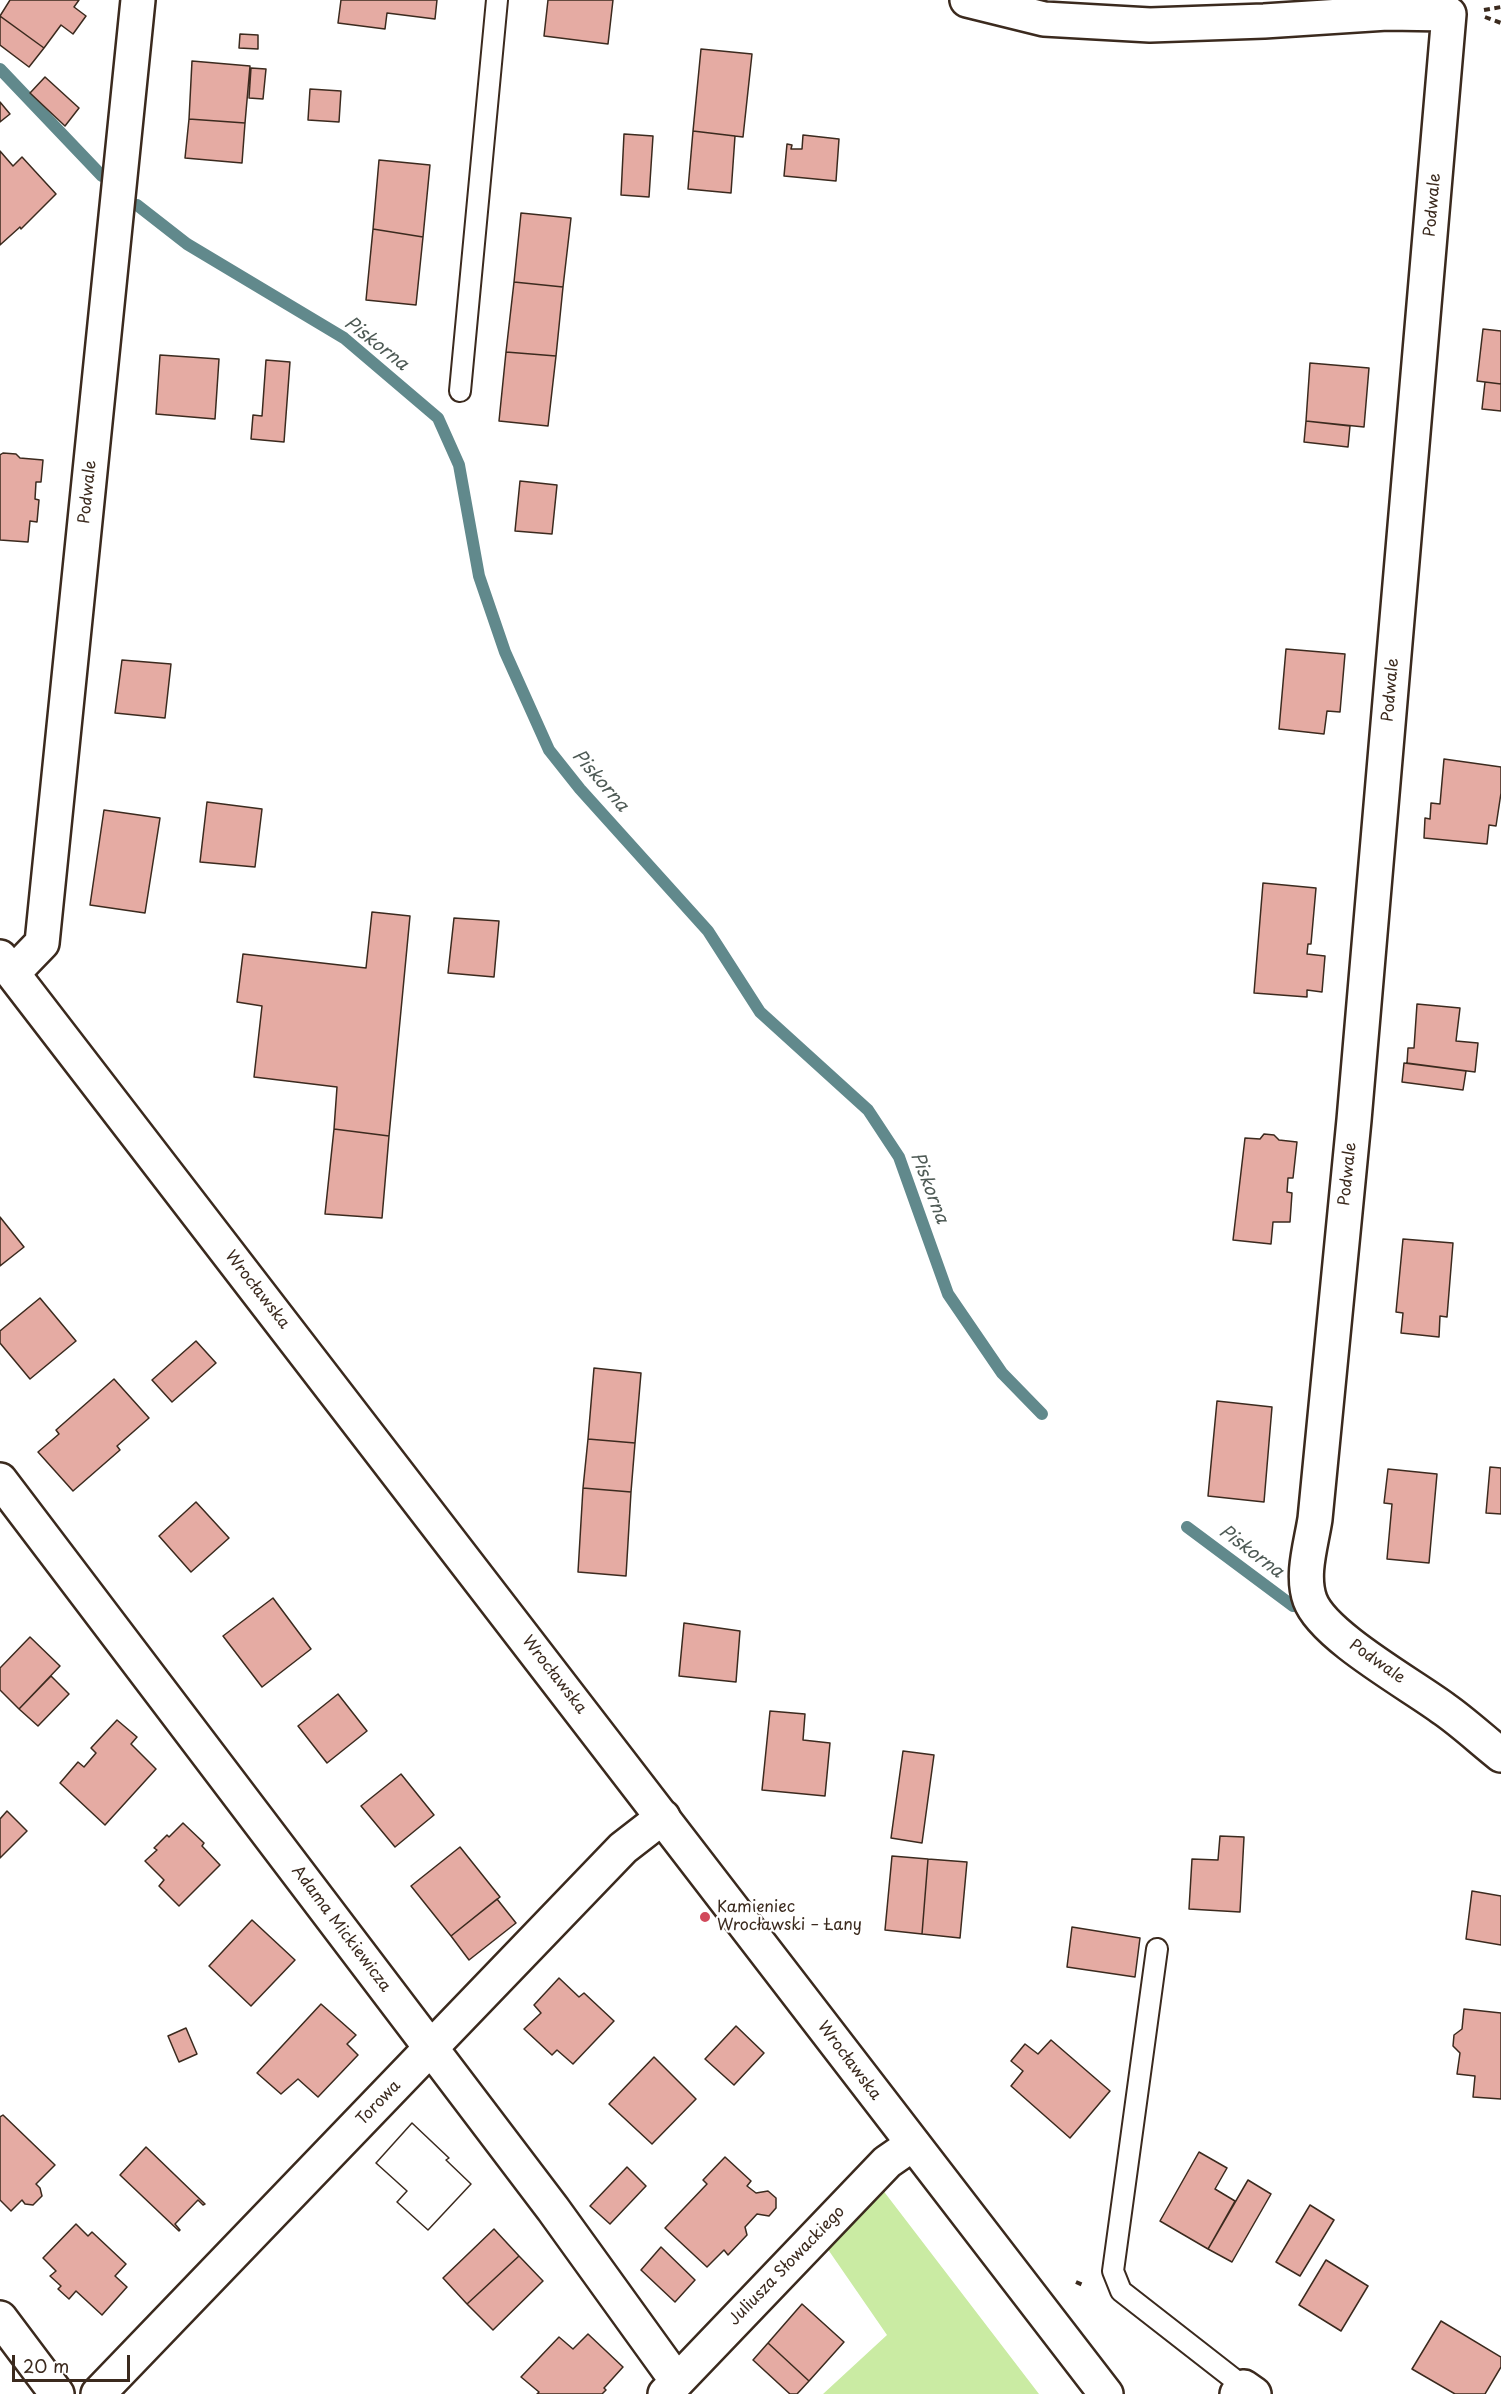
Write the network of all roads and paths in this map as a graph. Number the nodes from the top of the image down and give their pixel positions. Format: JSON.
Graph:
{"nodes":[{"id":1,"x":138,"y":0,"type":"edge"},
{"id":2,"x":497,"y":0,"type":"edge"},
{"id":3,"x":967,"y":0,"type":"edge"},
{"id":4,"x":460,"y":391,"type":"dead end"},
{"id":5,"x":6,"y":965,"type":"edge"},
{"id":6,"x":0,"y":1480,"type":"edge"},
{"id":7,"x":1501,"y":1755,"type":"edge"},
{"id":8,"x":663,"y":1817,"type":"junction"},
{"id":9,"x":1157,"y":1949,"type":"dead end"},
{"id":10,"x":431,"y":2049,"type":"junction"},
{"id":11,"x":914,"y":2144,"type":"junction"},
{"id":12,"x":0,"y":2318,"type":"edge"},
{"id":13,"x":671,"y":2388,"type":"edge"},
{"id":14,"x":1245,"y":2392,"type":"edge"},
{"id":15,"x":57,"y":2394,"type":"edge"},
{"id":16,"x":98,"y":2394,"type":"edge"},
{"id":17,"x":1106,"y":2394,"type":"edge"}],
"edges":[{"from":1,"to":5,"type":"street","name":"Podwale"},
{"from":2,"to":4,"type":"lane"},
{"from":3,"to":7,"type":"street","name":"Podwale"},
{"from":5,"to":8,"type":"street","name":"Wrocławska"},
{"from":6,"to":10,"type":"street","name":"Adama Mickiewicza"},
{"from":8,"to":10,"type":"street","name":"Torowa"},
{"from":8,"to":11,"type":"street","name":"Wrocławska"},
{"from":9,"to":14,"type":"lane"},
{"from":10,"to":13,"type":"street","name":"Adama Mickiewicza"},
{"from":10,"to":16,"type":"street","name":"Torowa"},
{"from":11,"to":13,"type":"street","name":"Juliusza Słowackiego"},
{"from":11,"to":17,"type":"street","name":"Wrocławska"},
{"from":12,"to":15,"type":"street"}]}
